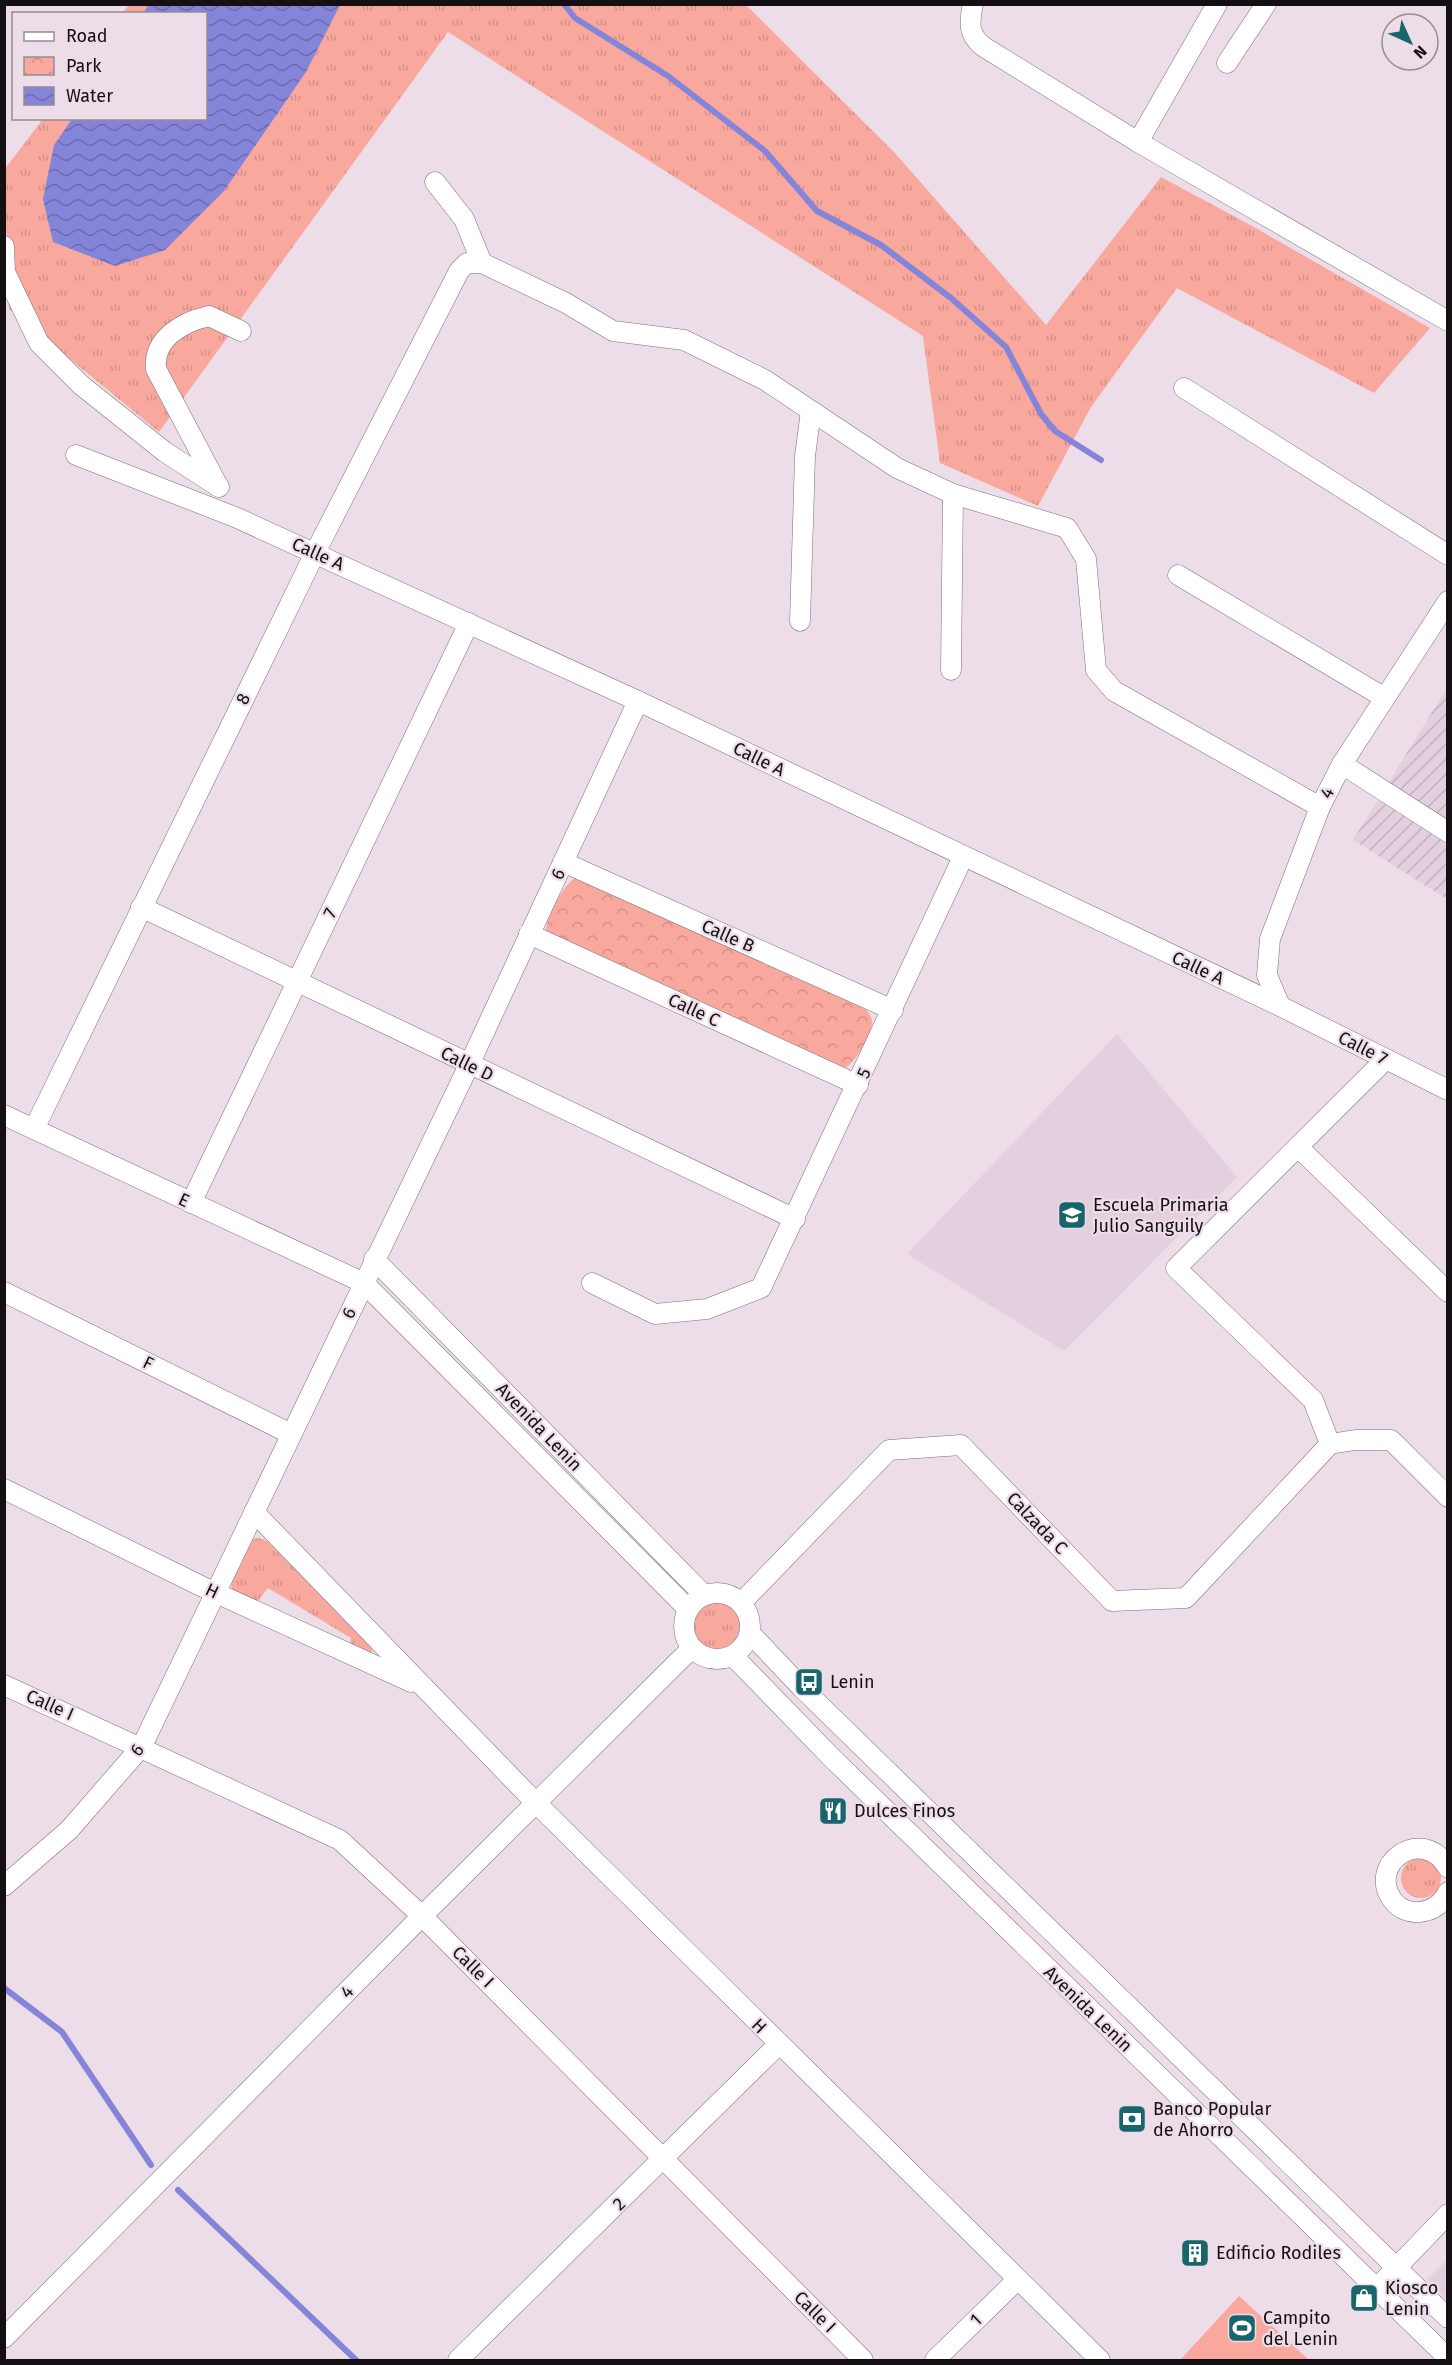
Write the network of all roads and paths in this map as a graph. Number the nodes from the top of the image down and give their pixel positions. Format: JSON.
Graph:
{"nodes":[{"id":1,"x":973,"y":4,"type":"edge"},
{"id":2,"x":1217,"y":4,"type":"edge"},
{"id":3,"x":1266,"y":4,"type":"edge"},
{"id":4,"x":1227,"y":63,"type":"dead end"},
{"id":5,"x":1138,"y":142,"type":"junction"},
{"id":6,"x":435,"y":182,"type":"dead end"},
{"id":7,"x":4,"y":246,"type":"edge"},
{"id":8,"x":482,"y":262,"type":"junction"},
{"id":9,"x":1448,"y":321,"type":"edge"},
{"id":10,"x":241,"y":331,"type":"dead end"},
{"id":11,"x":1184,"y":388,"type":"dead end"},
{"id":12,"x":811,"y":411,"type":"junction"},
{"id":13,"x":76,"y":455,"type":"dead end"},
{"id":14,"x":219,"y":487,"type":"junction"},
{"id":15,"x":953,"y":494,"type":"junction"},
{"id":16,"x":235,"y":517,"type":"junction"},
{"id":17,"x":315,"y":553,"type":"junction"},
{"id":18,"x":1448,"y":555,"type":"edge"},
{"id":19,"x":1178,"y":575,"type":"dead end"},
{"id":20,"x":1448,"y":602,"type":"edge"},
{"id":21,"x":800,"y":621,"type":"dead end"},
{"id":22,"x":470,"y":623,"type":"junction"},
{"id":23,"x":951,"y":670,"type":"dead end"},
{"id":24,"x":1385,"y":698,"type":"junction"},
{"id":25,"x":638,"y":700,"type":"junction"},
{"id":26,"x":1342,"y":764,"type":"junction"},
{"id":27,"x":1320,"y":807,"type":"junction"},
{"id":28,"x":1448,"y":832,"type":"edge"},
{"id":29,"x":963,"y":857,"type":"junction"},
{"id":30,"x":563,"y":862,"type":"junction"},
{"id":31,"x":141,"y":907,"type":"junction"},
{"id":32,"x":529,"y":934,"type":"junction"},
{"id":33,"x":296,"y":983,"type":"junction"},
{"id":34,"x":1280,"y":1006,"type":"junction"},
{"id":35,"x":893,"y":1010,"type":"junction"},
{"id":36,"x":1385,"y":1060,"type":"junction"},
{"id":37,"x":469,"y":1065,"type":"junction"},
{"id":38,"x":858,"y":1085,"type":"junction"},
{"id":39,"x":1448,"y":1090,"type":"edge"},
{"id":40,"x":4,"y":1115,"type":"edge"},
{"id":41,"x":34,"y":1129,"type":"junction"},
{"id":42,"x":1298,"y":1147,"type":"junction"},
{"id":43,"x":191,"y":1203,"type":"junction"},
{"id":44,"x":795,"y":1219,"type":"junction"},
{"id":45,"x":374,"y":1259,"type":"junction"},
{"id":46,"x":364,"y":1282,"type":"junction"},
{"id":47,"x":592,"y":1283,"type":"dead end"},
{"id":48,"x":4,"y":1292,"type":"edge"},
{"id":49,"x":1448,"y":1292,"type":"edge"},
{"id":50,"x":291,"y":1434,"type":"junction"},
{"id":51,"x":1330,"y":1444,"type":"junction"},
{"id":52,"x":4,"y":1489,"type":"edge"},
{"id":53,"x":1448,"y":1497,"type":"edge"},
{"id":54,"x":254,"y":1512,"type":"junction"},
{"id":55,"x":215,"y":1592,"type":"junction"},
{"id":56,"x":704,"y":1595,"type":"junction"},
{"id":57,"x":741,"y":1603,"type":"junction"},
{"id":58,"x":688,"y":1610,"type":"junction"},
{"id":59,"x":750,"y":1633,"type":"junction"},
{"id":60,"x":692,"y":1648,"type":"junction"},
{"id":61,"x":733,"y":1656,"type":"junction"},
{"id":62,"x":4,"y":1685,"type":"edge"},
{"id":63,"x":422,"y":1687,"type":"junction"},
{"id":64,"x":142,"y":1746,"type":"junction"},
{"id":65,"x":536,"y":1803,"type":"junction"},
{"id":66,"x":1448,"y":1868,"type":"edge"},
{"id":67,"x":4,"y":1886,"type":"edge"},
{"id":68,"x":1444,"y":1906,"type":"edge"},
{"id":69,"x":422,"y":1916,"type":"junction"},
{"id":70,"x":778,"y":2045,"type":"junction"},
{"id":71,"x":664,"y":2159,"type":"junction"},
{"id":72,"x":1448,"y":2214,"type":"edge"},
{"id":73,"x":1396,"y":2269,"type":"junction"},
{"id":74,"x":1017,"y":2280,"type":"junction"},
{"id":75,"x":1375,"y":2289,"type":"junction"},
{"id":76,"x":1448,"y":2318,"type":"edge"},
{"id":77,"x":4,"y":2338,"type":"edge"},
{"id":78,"x":1448,"y":2358,"type":"edge"},
{"id":79,"x":458,"y":2361,"type":"edge"},
{"id":80,"x":863,"y":2361,"type":"edge"},
{"id":81,"x":935,"y":2361,"type":"edge"},
{"id":82,"x":1100,"y":2361,"type":"edge"}],
"edges":[{"from":1,"to":5,"type":"street"},
{"from":2,"to":5,"type":"street"},
{"from":3,"to":4,"type":"street"},
{"from":5,"to":9,"type":"street"},
{"from":6,"to":8,"type":"street"},
{"from":7,"to":14,"type":"street"},
{"from":8,"to":12,"type":"street"},
{"from":8,"to":17,"type":"street","name":"8"},
{"from":10,"to":14,"type":"street"},
{"from":11,"to":18,"type":"street"},
{"from":12,"to":15,"type":"street"},
{"from":12,"to":21,"type":"street"},
{"from":13,"to":16,"type":"street","name":"Calle A"},
{"from":14,"to":16,"type":"street"},
{"from":15,"to":23,"type":"street"},
{"from":15,"to":27,"type":"street"},
{"from":16,"to":17,"type":"street","name":"Calle A"},
{"from":17,"to":22,"type":"street","name":"Calle A"},
{"from":17,"to":31,"type":"street","name":"8"},
{"from":19,"to":24,"type":"street"},
{"from":20,"to":24,"type":"street","name":"4"},
{"from":22,"to":25,"type":"street","name":"Calle A"},
{"from":22,"to":33,"type":"street","name":"7"},
{"from":24,"to":26,"type":"street","name":"4"},
{"from":25,"to":29,"type":"street","name":"Calle A"},
{"from":25,"to":30,"type":"street","name":"6"},
{"from":26,"to":27,"type":"street","name":"4"},
{"from":26,"to":28,"type":"street"},
{"from":27,"to":34,"type":"street","name":"4"},
{"from":29,"to":34,"type":"street","name":"Calle A"},
{"from":29,"to":35,"type":"street","name":"5"},
{"from":30,"to":32,"type":"street","name":"6"},
{"from":30,"to":35,"type":"street","name":"Calle B"},
{"from":31,"to":33,"type":"street","name":"Calle D"},
{"from":31,"to":41,"type":"street","name":"8"},
{"from":32,"to":37,"type":"street","name":"6"},
{"from":32,"to":38,"type":"street","name":"Calle C"},
{"from":33,"to":37,"type":"street","name":"Calle D"},
{"from":33,"to":43,"type":"street","name":"7"},
{"from":34,"to":36,"type":"street","name":"Calle 7"},
{"from":35,"to":38,"type":"street","name":"5"},
{"from":36,"to":39,"type":"street","name":"Calle 7"},
{"from":36,"to":42,"type":"street"},
{"from":37,"to":44,"type":"street","name":"Calle D"},
{"from":37,"to":45,"type":"street","name":"6"},
{"from":38,"to":44,"type":"street","name":"5"},
{"from":40,"to":41,"type":"street","name":"E"},
{"from":41,"to":43,"type":"street","name":"E"},
{"from":42,"to":49,"type":"street"},
{"from":42,"to":51,"type":"street"},
{"from":43,"to":46,"type":"street","name":"E"},
{"from":44,"to":47,"type":"street","name":"5"},
{"from":45,"to":46,"type":"street","name":"6"},
{"from":45,"to":56,"type":"street","name":"Avenida Lenin"},
{"from":46,"to":50,"type":"street","name":"6"},
{"from":46,"to":58,"type":"street","name":"Avenida Lenin"},
{"from":48,"to":50,"type":"street","name":"F"},
{"from":50,"to":54,"type":"street","name":"6"},
{"from":51,"to":53,"type":"street"},
{"from":51,"to":57,"type":"street","name":"Calzada C"},
{"from":52,"to":55,"type":"street","name":"H"},
{"from":54,"to":55,"type":"street","name":"6"},
{"from":54,"to":63,"type":"street","name":"H"},
{"from":55,"to":63,"type":"street","name":"H"},
{"from":55,"to":64,"type":"street","name":"6"},
{"from":56,"to":57,"type":"street"},
{"from":56,"to":58,"type":"street"},
{"from":57,"to":59,"type":"street"},
{"from":58,"to":60,"type":"street"},
{"from":59,"to":61,"type":"street"},
{"from":59,"to":73,"type":"street","name":"Avenida Lenin"},
{"from":60,"to":61,"type":"street"},
{"from":60,"to":65,"type":"street","name":"4"},
{"from":61,"to":75,"type":"street","name":"Avenida Lenin"},
{"from":62,"to":64,"type":"street","name":"Calle I"},
{"from":63,"to":65,"type":"street","name":"H"},
{"from":64,"to":67,"type":"street","name":"6"},
{"from":64,"to":69,"type":"street","name":"Calle I"},
{"from":65,"to":69,"type":"street","name":"4"},
{"from":65,"to":70,"type":"street","name":"H"},
{"from":66,"to":68,"type":"street"},
{"from":69,"to":71,"type":"street","name":"Calle I"},
{"from":69,"to":77,"type":"street","name":"4"},
{"from":70,"to":71,"type":"street","name":"2"},
{"from":70,"to":74,"type":"street","name":"H"},
{"from":71,"to":79,"type":"street","name":"2"},
{"from":71,"to":80,"type":"street","name":"Calle I"},
{"from":72,"to":73,"type":"street"},
{"from":73,"to":75,"type":"street"},
{"from":73,"to":76,"type":"street","name":"Avenida Lenin"},
{"from":74,"to":81,"type":"street","name":"1"},
{"from":74,"to":82,"type":"street","name":"H"},
{"from":75,"to":78,"type":"street","name":"Avenida Lenin"}]}
